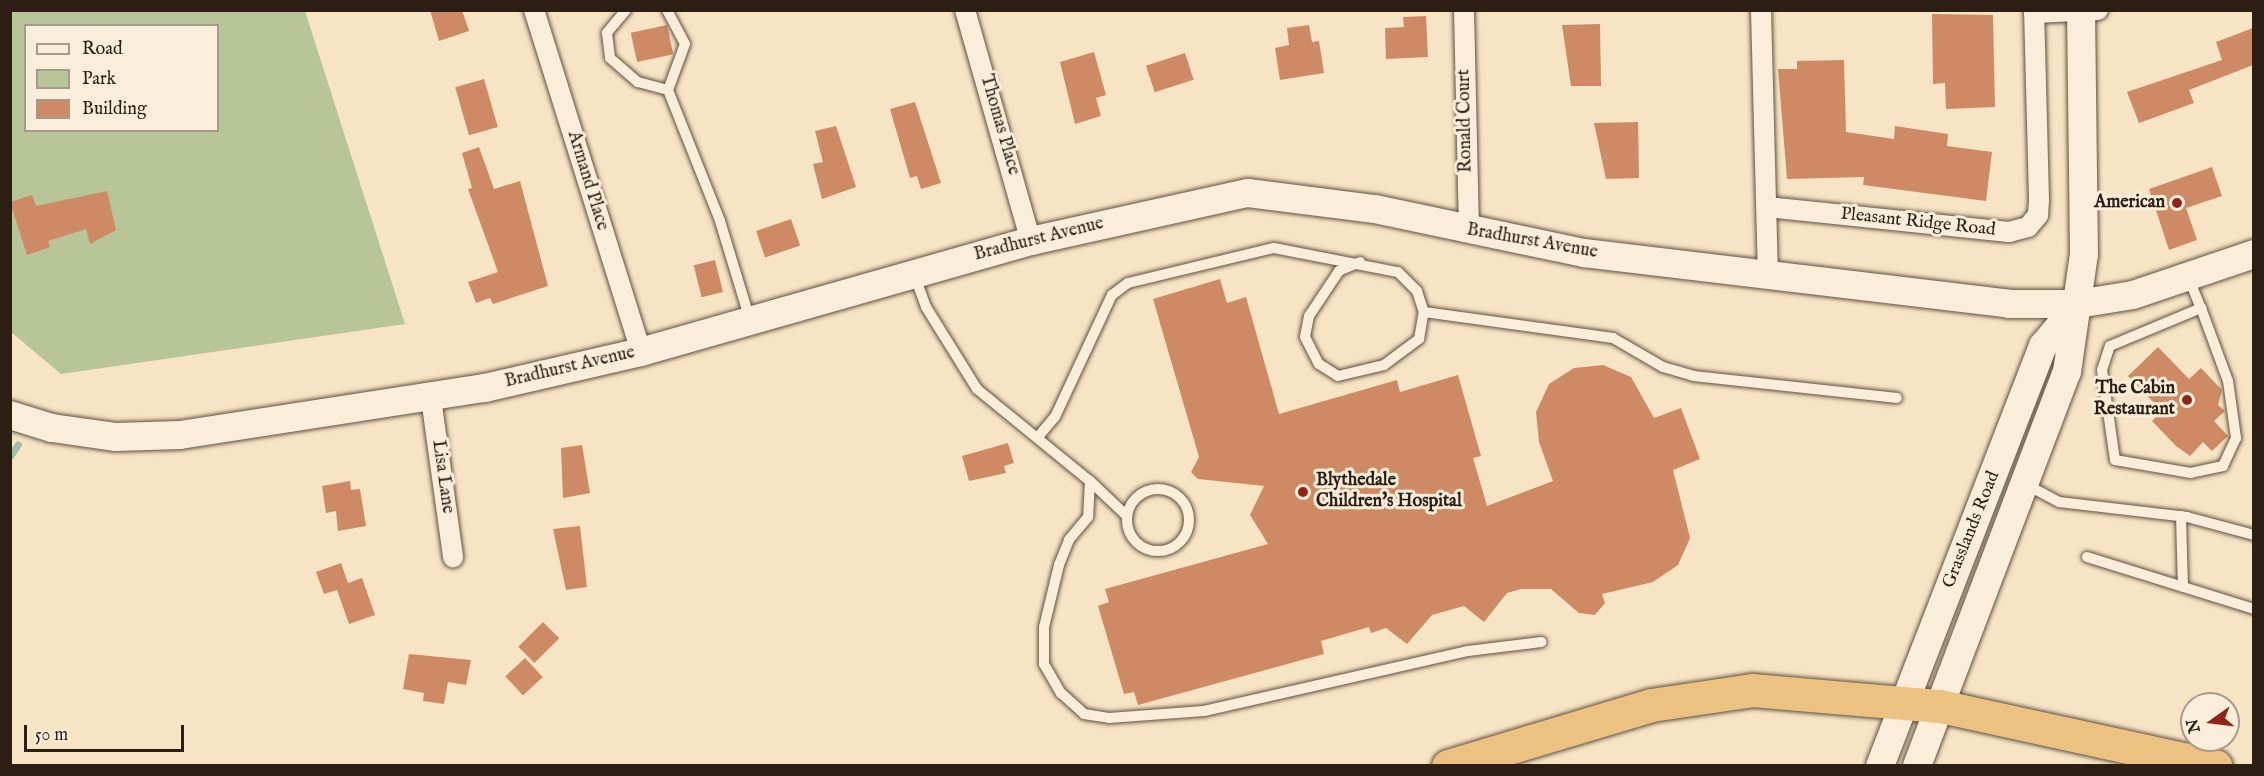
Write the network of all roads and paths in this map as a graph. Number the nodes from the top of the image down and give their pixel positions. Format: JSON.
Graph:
{"nodes":[{"id":1,"x":534,"y":10,"type":"edge"},
{"id":2,"x":626,"y":10,"type":"edge"},
{"id":3,"x":667,"y":10,"type":"edge"},
{"id":4,"x":965,"y":10,"type":"edge"},
{"id":5,"x":1464,"y":10,"type":"edge"},
{"id":6,"x":1761,"y":10,"type":"edge"},
{"id":7,"x":2087,"y":11,"type":"edge"},
{"id":8,"x":2034,"y":12,"type":"edge"},
{"id":9,"x":668,"y":90,"type":"junction"},
{"id":10,"x":1767,"y":207,"type":"junction"},
{"id":11,"x":1469,"y":232,"type":"junction"},
{"id":12,"x":1031,"y":241,"type":"junction"},
{"id":13,"x":2253,"y":254,"type":"edge"},
{"id":14,"x":1361,"y":262,"type":"junction"},
{"id":15,"x":914,"y":273,"type":"junction"},
{"id":16,"x":1768,"y":275,"type":"junction"},
{"id":17,"x":2189,"y":278,"type":"junction"},
{"id":18,"x":2078,"y":304,"type":"junction"},
{"id":19,"x":2201,"y":308,"type":"junction"},
{"id":20,"x":1424,"y":312,"type":"junction"},
{"id":21,"x":750,"y":320,"type":"junction"},
{"id":22,"x":640,"y":352,"type":"junction"},
{"id":23,"x":431,"y":398,"type":"junction"},
{"id":24,"x":1897,"y":398,"type":"dead end"},
{"id":25,"x":10,"y":415,"type":"edge"},
{"id":26,"x":1038,"y":437,"type":"junction"},
{"id":27,"x":1090,"y":481,"type":"junction"},
{"id":28,"x":2027,"y":485,"type":"junction"},
{"id":29,"x":1127,"y":516,"type":"junction"},
{"id":30,"x":2181,"y":516,"type":"junction"},
{"id":31,"x":2253,"y":535,"type":"edge"},
{"id":32,"x":453,"y":556,"type":"dead end"},
{"id":33,"x":2087,"y":557,"type":"dead end"},
{"id":34,"x":2183,"y":587,"type":"junction"},
{"id":35,"x":2253,"y":609,"type":"edge"},
{"id":36,"x":1541,"y":642,"type":"dead end"},
{"id":37,"x":1903,"y":700,"type":"junction"},
{"id":38,"x":1940,"y":706,"type":"junction"},
{"id":39,"x":1881,"y":761,"type":"edge"},
{"id":40,"x":1919,"y":762,"type":"edge"},
{"id":41,"x":1448,"y":765,"type":"edge"},
{"id":42,"x":2216,"y":765,"type":"edge"}],
"edges":[{"from":1,"to":22,"type":"street","name":"Armand Place"},
{"from":2,"to":9,"type":"lane"},
{"from":3,"to":9,"type":"lane"},
{"from":4,"to":12,"type":"street","name":"Thomas Place"},
{"from":5,"to":11,"type":"street","name":"Ronald Court"},
{"from":6,"to":10,"type":"street"},
{"from":7,"to":8,"type":"street"},
{"from":7,"to":18,"type":"main road","name":"Grasslands Road"},
{"from":8,"to":10,"type":"street","name":"Pleasant Ridge Road"},
{"from":9,"to":21,"type":"lane"},
{"from":10,"to":16,"type":"street"},
{"from":11,"to":12,"type":"main road","name":"Bradhurst Avenue"},
{"from":11,"to":16,"type":"main road","name":"Bradhurst Avenue"},
{"from":12,"to":15,"type":"main road","name":"Bradhurst Avenue"},
{"from":13,"to":17,"type":"main road","name":"Bradhurst Avenue"},
{"from":14,"to":20,"type":"lane"},
{"from":14,"to":20,"type":"lane"},
{"from":14,"to":26,"type":"lane"},
{"from":15,"to":21,"type":"main road","name":"Bradhurst Avenue"},
{"from":15,"to":26,"type":"lane"},
{"from":16,"to":18,"type":"main road","name":"Bradhurst Avenue"},
{"from":17,"to":18,"type":"main road","name":"Bradhurst Avenue"},
{"from":17,"to":19,"type":"lane"},
{"from":18,"to":28,"type":"main road","name":"Grasslands Road"},
{"from":18,"to":37,"type":"main road","name":"Grasslands Road"},
{"from":19,"to":19,"type":"lane"},
{"from":20,"to":24,"type":"lane"},
{"from":21,"to":22,"type":"main road","name":"Bradhurst Avenue"},
{"from":22,"to":23,"type":"main road","name":"Bradhurst Avenue"},
{"from":23,"to":25,"type":"main road","name":"Bradhurst Avenue"},
{"from":23,"to":32,"type":"street","name":"Lisa Lane"},
{"from":26,"to":27,"type":"lane"},
{"from":27,"to":29,"type":"lane"},
{"from":27,"to":36,"type":"lane"},
{"from":28,"to":30,"type":"lane"},
{"from":28,"to":38,"type":"main road","name":"Grasslands Road"},
{"from":29,"to":29,"type":"lane"},
{"from":30,"to":31,"type":"lane"},
{"from":30,"to":34,"type":"lane"},
{"from":33,"to":34,"type":"lane"},
{"from":34,"to":35,"type":"lane"},
{"from":37,"to":38,"type":"highway"},
{"from":37,"to":39,"type":"main road","name":"Grasslands Road"},
{"from":37,"to":41,"type":"highway"},
{"from":38,"to":40,"type":"main road","name":"Grasslands Road"},
{"from":38,"to":42,"type":"highway"}]}
